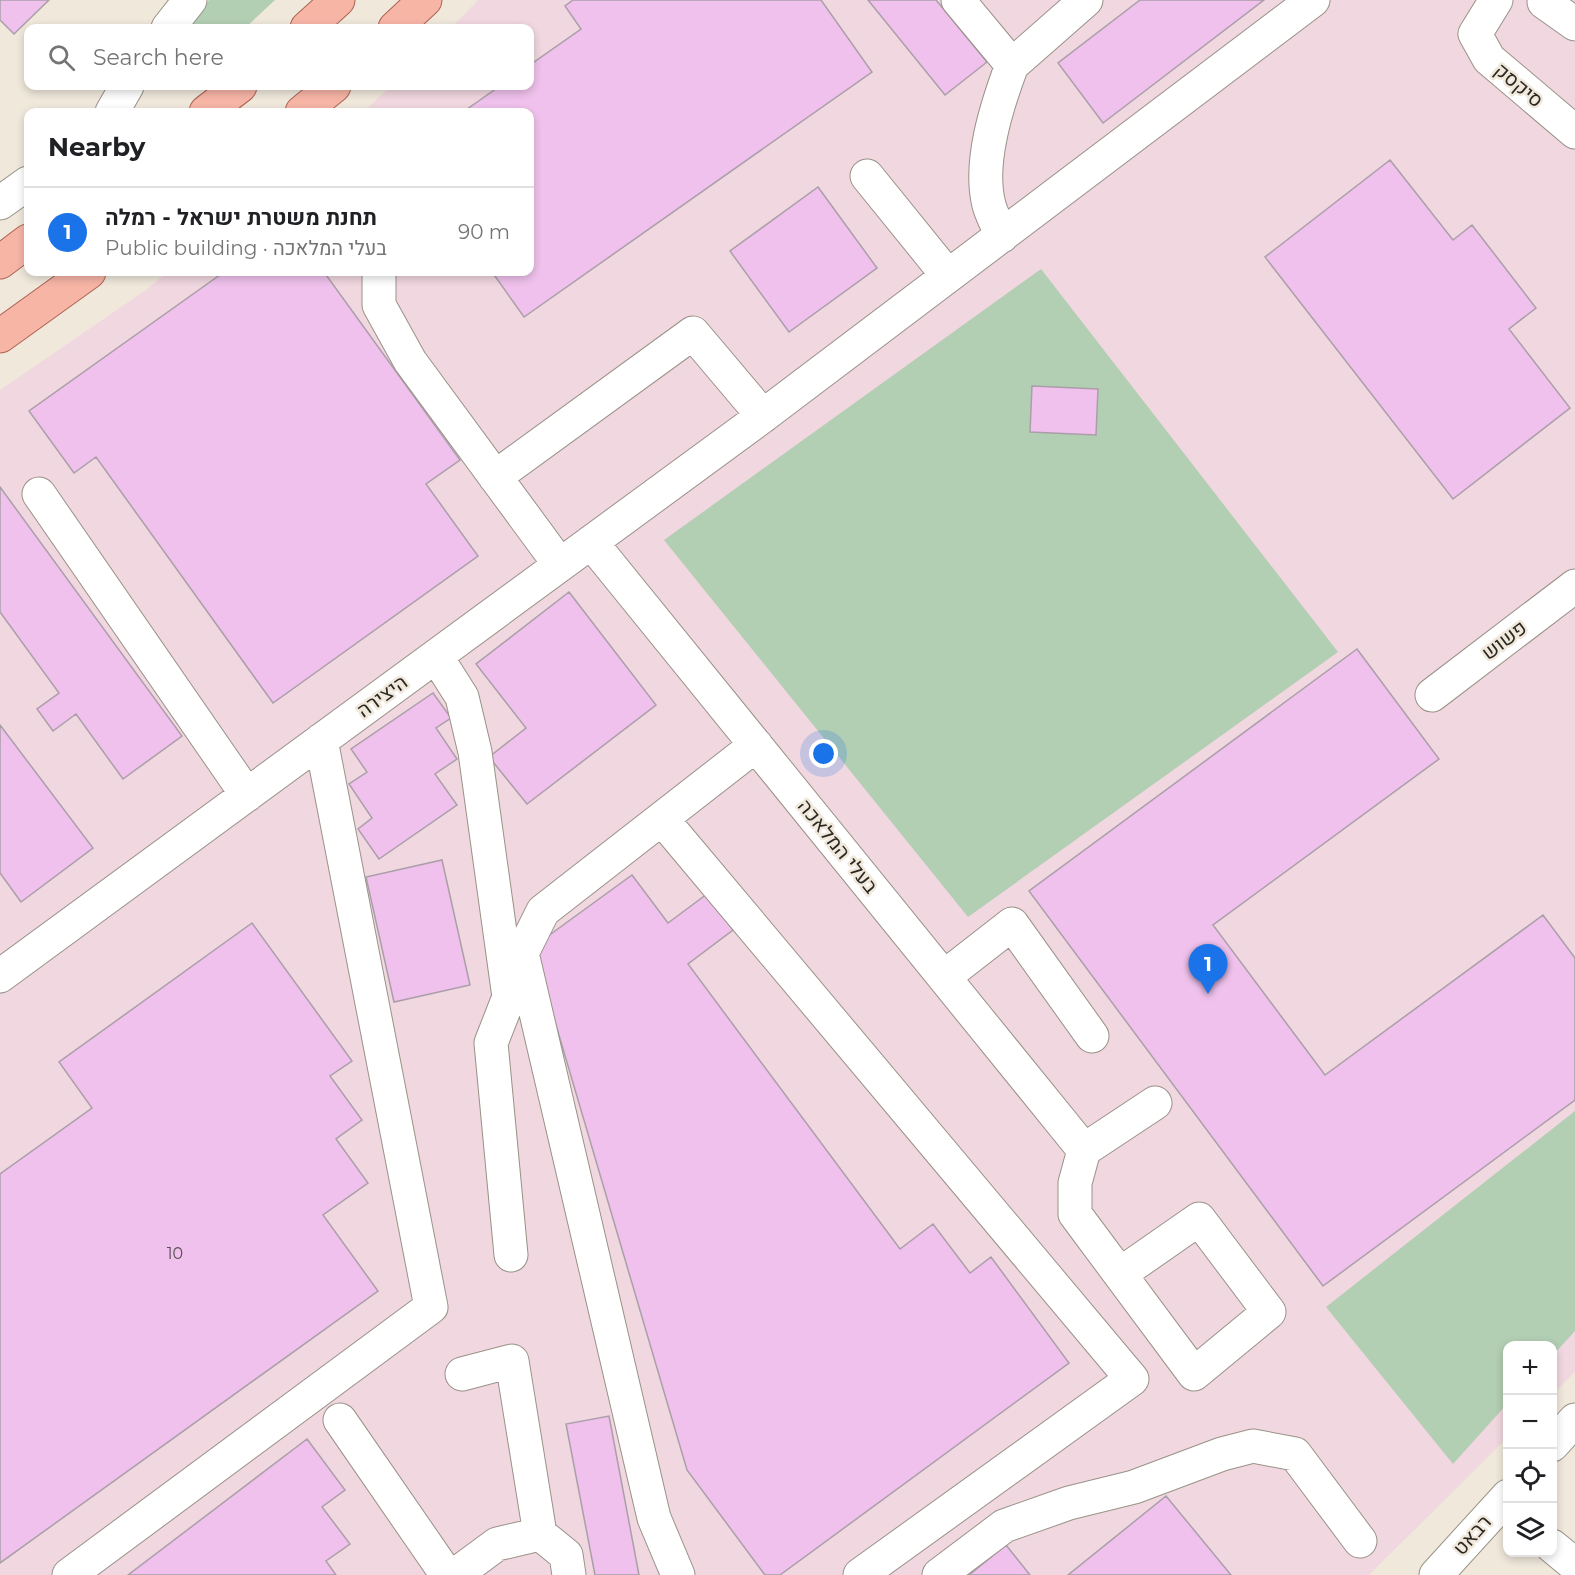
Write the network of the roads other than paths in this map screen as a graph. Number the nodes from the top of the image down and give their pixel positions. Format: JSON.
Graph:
{"nodes":[{"id":1,"x":190,"y":0,"type":"edge"},
{"id":2,"x":338,"y":0,"type":"edge"},
{"id":3,"x":425,"y":0,"type":"edge"},
{"id":4,"x":958,"y":0,"type":"edge"},
{"id":5,"x":1086,"y":0,"type":"edge"},
{"id":6,"x":1313,"y":0,"type":"edge"},
{"id":7,"x":1496,"y":0,"type":"edge"},
{"id":8,"x":1546,"y":0,"type":"edge"},
{"id":9,"x":171,"y":24,"type":"edge"},
{"id":10,"x":311,"y":24,"type":"edge"},
{"id":11,"x":399,"y":24,"type":"edge"},
{"id":12,"x":1575,"y":24,"type":"edge"},
{"id":13,"x":1012,"y":65,"type":"junction"},
{"id":14,"x":125,"y":90,"type":"edge"},
{"id":15,"x":235,"y":90,"type":"edge"},
{"id":16,"x":329,"y":90,"type":"edge"},
{"id":17,"x":114,"y":108,"type":"edge"},
{"id":18,"x":211,"y":108,"type":"edge"},
{"id":19,"x":307,"y":108,"type":"edge"},
{"id":20,"x":1575,"y":132,"type":"edge"},
{"id":21,"x":867,"y":176,"type":"dead end"},
{"id":22,"x":24,"y":186,"type":"edge"},
{"id":23,"x":0,"y":203,"type":"edge"},
{"id":24,"x":1002,"y":236,"type":"junction"},
{"id":25,"x":24,"y":244,"type":"edge"},
{"id":26,"x":0,"y":262,"type":"edge"},
{"id":27,"x":83,"y":276,"type":"edge"},
{"id":28,"x":379,"y":276,"type":"edge"},
{"id":29,"x":948,"y":276,"type":"junction"},
{"id":30,"x":0,"y":336,"type":"edge"},
{"id":31,"x":763,"y":416,"type":"junction"},
{"id":32,"x":495,"y":477,"type":"junction"},
{"id":33,"x":39,"y":494,"type":"dead end"},
{"id":34,"x":591,"y":542,"type":"junction"},
{"id":35,"x":560,"y":565,"type":"junction"},
{"id":36,"x":1575,"y":586,"type":"edge"},
{"id":37,"x":436,"y":656,"type":"junction"},
{"id":38,"x":1432,"y":695,"type":"dead end"},
{"id":39,"x":321,"y":740,"type":"junction"},
{"id":40,"x":756,"y":745,"type":"junction"},
{"id":41,"x":247,"y":795,"type":"junction"},
{"id":42,"x":662,"y":819,"type":"junction"},
{"id":43,"x":0,"y":976,"type":"edge"},
{"id":44,"x":944,"y":977,"type":"junction"},
{"id":45,"x":1092,"y":1036,"type":"dead end"},
{"id":46,"x":1155,"y":1102,"type":"dead end"},
{"id":47,"x":1084,"y":1150,"type":"junction"},
{"id":48,"x":511,"y":1255,"type":"dead end"},
{"id":49,"x":1120,"y":1274,"type":"junction"},
{"id":50,"x":462,"y":1374,"type":"dead end"},
{"id":51,"x":340,"y":1420,"type":"dead end"},
{"id":52,"x":1575,"y":1420,"type":"edge"},
{"id":53,"x":1557,"y":1440,"type":"edge"},
{"id":54,"x":1503,"y":1501,"type":"edge"},
{"id":55,"x":540,"y":1533,"type":"junction"},
{"id":56,"x":1360,"y":1541,"type":"dead end"},
{"id":57,"x":1557,"y":1550,"type":"edge"},
{"id":58,"x":1575,"y":1565,"type":"edge"},
{"id":59,"x":69,"y":1575,"type":"edge"},
{"id":60,"x":447,"y":1575,"type":"edge"},
{"id":61,"x":455,"y":1575,"type":"edge"},
{"id":62,"x":569,"y":1575,"type":"edge"},
{"id":63,"x":678,"y":1575,"type":"edge"},
{"id":64,"x":860,"y":1575,"type":"edge"},
{"id":65,"x":939,"y":1575,"type":"edge"},
{"id":66,"x":1436,"y":1575,"type":"edge"}],
"edges":[{"from":1,"to":9,"type":"street"},
{"from":2,"to":10,"type":"main road"},
{"from":3,"to":11,"type":"main road"},
{"from":4,"to":13,"type":"street"},
{"from":5,"to":13,"type":"street"},
{"from":6,"to":24,"type":"street","name":"היצירה"},
{"from":7,"to":20,"type":"street","name":"סיקסק"},
{"from":8,"to":12,"type":"street"},
{"from":13,"to":24,"type":"street"},
{"from":14,"to":17,"type":"street"},
{"from":15,"to":18,"type":"main road"},
{"from":16,"to":19,"type":"main road"},
{"from":21,"to":29,"type":"street"},
{"from":22,"to":23,"type":"street"},
{"from":24,"to":29,"type":"street","name":"היצירה"},
{"from":25,"to":26,"type":"main road"},
{"from":27,"to":30,"type":"main road"},
{"from":28,"to":32,"type":"street"},
{"from":29,"to":31,"type":"street","name":"היצירה"},
{"from":31,"to":32,"type":"street"},
{"from":31,"to":34,"type":"street","name":"היצירה"},
{"from":32,"to":35,"type":"street"},
{"from":33,"to":41,"type":"street"},
{"from":34,"to":35,"type":"street","name":"היצירה"},
{"from":34,"to":40,"type":"street","name":"בעלי המלאכה"},
{"from":35,"to":37,"type":"street","name":"היצירה"},
{"from":36,"to":38,"type":"street","name":"פשוש"},
{"from":37,"to":39,"type":"street","name":"היצירה"},
{"from":37,"to":48,"type":"street"},
{"from":39,"to":41,"type":"street","name":"היצירה"},
{"from":39,"to":59,"type":"street"},
{"from":40,"to":42,"type":"street"},
{"from":40,"to":44,"type":"street","name":"בעלי המלאכה"},
{"from":41,"to":43,"type":"street","name":"היצירה"},
{"from":42,"to":63,"type":"street"},
{"from":42,"to":64,"type":"street"},
{"from":44,"to":45,"type":"street"},
{"from":44,"to":47,"type":"street","name":"בעלי המלאכה"},
{"from":46,"to":47,"type":"street"},
{"from":47,"to":49,"type":"street"},
{"from":49,"to":49,"type":"street"},
{"from":50,"to":55,"type":"street"},
{"from":51,"to":60,"type":"street"},
{"from":52,"to":53,"type":"street"},
{"from":54,"to":66,"type":"street","name":"רבאט"},
{"from":55,"to":61,"type":"street"},
{"from":55,"to":62,"type":"street"},
{"from":56,"to":65,"type":"street"},
{"from":57,"to":58,"type":"street"}]}
